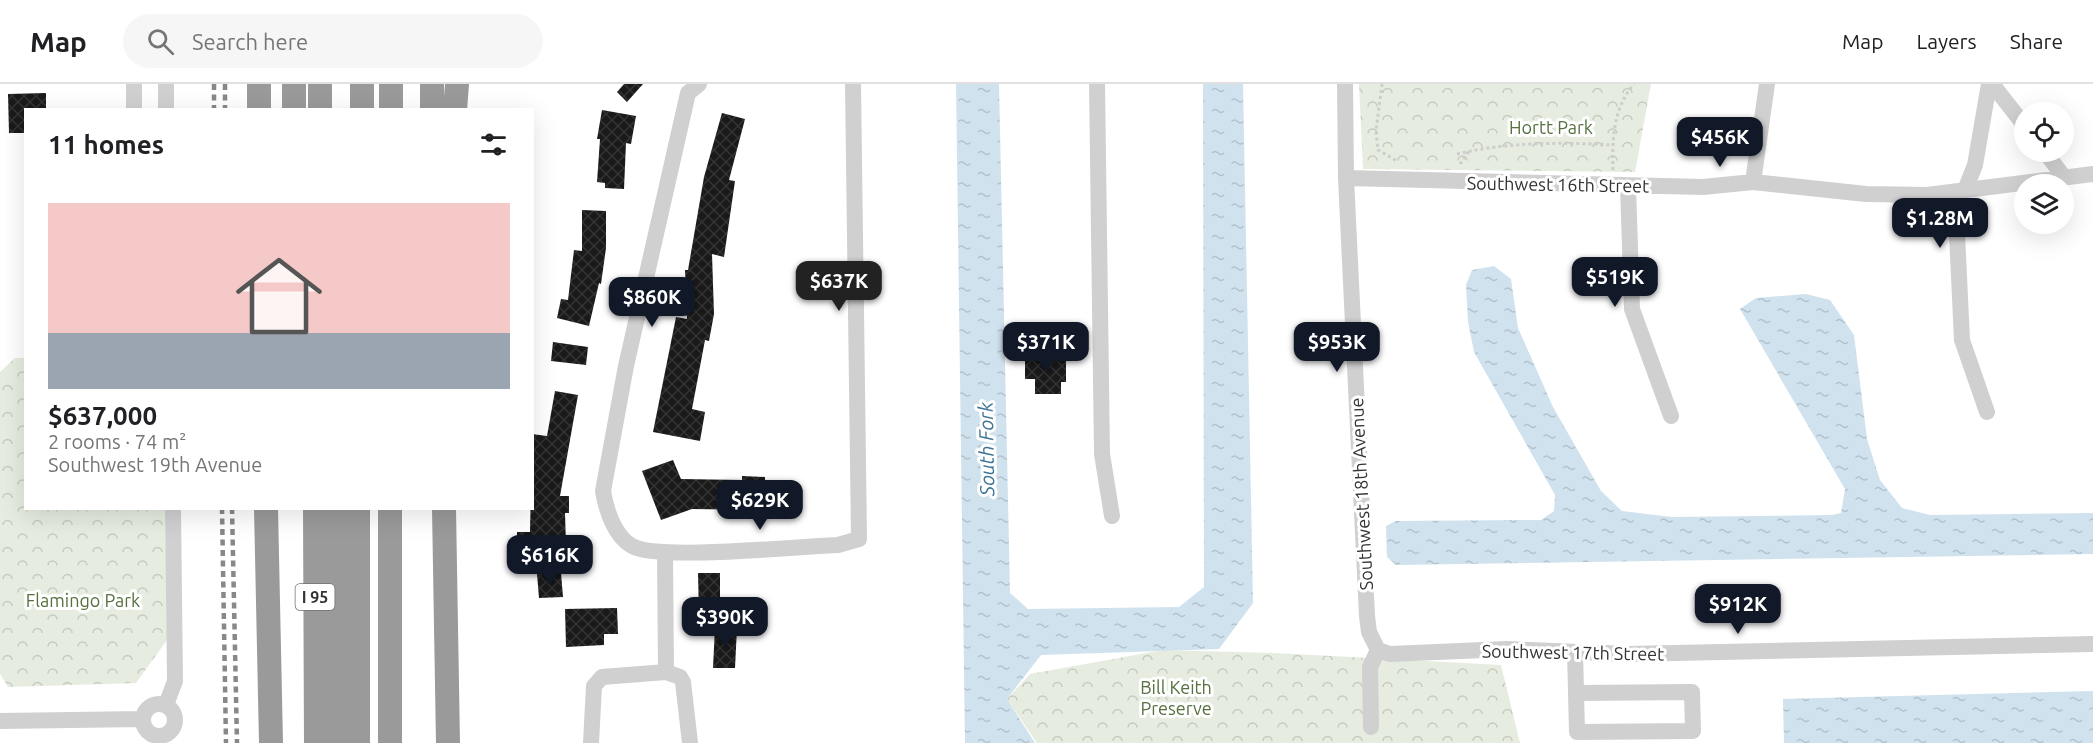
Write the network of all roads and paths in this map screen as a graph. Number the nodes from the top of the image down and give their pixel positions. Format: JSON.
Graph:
{"nodes":[{"id":1,"x":134,"y":84,"type":"edge"},
{"id":2,"x":166,"y":84,"type":"edge"},
{"id":3,"x":259,"y":84,"type":"edge"},
{"id":4,"x":294,"y":84,"type":"edge"},
{"id":5,"x":320,"y":84,"type":"edge"},
{"id":6,"x":336,"y":84,"type":"edge"},
{"id":7,"x":362,"y":84,"type":"edge"},
{"id":8,"x":391,"y":84,"type":"edge"},
{"id":9,"x":432,"y":84,"type":"edge"},
{"id":10,"x":457,"y":84,"type":"edge"},
{"id":11,"x":699,"y":84,"type":"edge"},
{"id":12,"x":853,"y":84,"type":"edge"},
{"id":13,"x":1097,"y":84,"type":"edge"},
{"id":14,"x":1345,"y":84,"type":"edge"},
{"id":15,"x":1382,"y":84,"type":"edge"},
{"id":16,"x":1634,"y":84,"type":"edge"},
{"id":17,"x":1767,"y":84,"type":"edge"},
{"id":18,"x":1990,"y":84,"type":"edge"},
{"id":19,"x":134,"y":108,"type":"edge"},
{"id":20,"x":166,"y":108,"type":"edge"},
{"id":21,"x":259,"y":108,"type":"edge"},
{"id":22,"x":294,"y":108,"type":"edge"},
{"id":23,"x":320,"y":108,"type":"edge"},
{"id":24,"x":336,"y":108,"type":"edge"},
{"id":25,"x":362,"y":108,"type":"edge"},
{"id":26,"x":391,"y":108,"type":"edge"},
{"id":27,"x":432,"y":108,"type":"edge"},
{"id":28,"x":455,"y":108,"type":"edge"},
{"id":29,"x":2014,"y":113,"type":"edge"},
{"id":30,"x":1612,"y":145,"type":"junction"},
{"id":31,"x":1469,"y":151,"type":"junction"},
{"id":32,"x":1457,"y":154,"type":"dead end"},
{"id":33,"x":1400,"y":162,"type":"dead end"},
{"id":34,"x":2052,"y":162,"type":"edge"},
{"id":35,"x":1458,"y":165,"type":"dead end"},
{"id":36,"x":2062,"y":174,"type":"edge"},
{"id":37,"x":2093,"y":174,"type":"edge"},
{"id":38,"x":1613,"y":175,"type":"dead end"},
{"id":39,"x":2074,"y":176,"type":"edge"},
{"id":40,"x":1346,"y":178,"type":"junction"},
{"id":41,"x":1753,"y":182,"type":"junction"},
{"id":42,"x":2014,"y":184,"type":"edge"},
{"id":43,"x":1628,"y":186,"type":"junction"},
{"id":44,"x":1965,"y":190,"type":"junction"},
{"id":45,"x":1987,"y":412,"type":"dead end"},
{"id":46,"x":1671,"y":416,"type":"dead end"},
{"id":47,"x":173,"y":510,"type":"edge"},
{"id":48,"x":266,"y":510,"type":"edge"},
{"id":49,"x":315,"y":510,"type":"edge"},
{"id":50,"x":335,"y":510,"type":"edge"},
{"id":51,"x":358,"y":510,"type":"edge"},
{"id":52,"x":390,"y":510,"type":"edge"},
{"id":53,"x":444,"y":510,"type":"edge"},
{"id":54,"x":1112,"y":516,"type":"dead end"},
{"id":55,"x":665,"y":553,"type":"junction"},
{"id":56,"x":2093,"y":644,"type":"edge"},
{"id":57,"x":1378,"y":650,"type":"junction"},
{"id":58,"x":1575,"y":652,"type":"junction"},
{"id":59,"x":666,"y":672,"type":"junction"},
{"id":60,"x":324,"y":685,"type":"junction"},
{"id":61,"x":1576,"y":693,"type":"junction"},
{"id":62,"x":166,"y":705,"type":"junction"},
{"id":63,"x":142,"y":719,"type":"junction"},
{"id":64,"x":0,"y":721,"type":"edge"},
{"id":65,"x":1371,"y":727,"type":"dead end"},
{"id":66,"x":151,"y":739,"type":"edge"},
{"id":67,"x":270,"y":743,"type":"edge"},
{"id":68,"x":316,"y":743,"type":"edge"},
{"id":69,"x":336,"y":743,"type":"edge"},
{"id":70,"x":358,"y":743,"type":"edge"},
{"id":71,"x":390,"y":743,"type":"edge"},
{"id":72,"x":448,"y":743,"type":"edge"},
{"id":73,"x":591,"y":743,"type":"edge"},
{"id":74,"x":690,"y":743,"type":"edge"}],
"edges":[{"from":1,"to":19,"type":"street"},
{"from":2,"to":20,"type":"street"},
{"from":3,"to":21,"type":"highway"},
{"from":4,"to":22,"type":"highway"},
{"from":5,"to":23,"type":"highway"},
{"from":6,"to":24,"type":"highway"},
{"from":7,"to":25,"type":"highway"},
{"from":8,"to":26,"type":"highway"},
{"from":9,"to":27,"type":"highway"},
{"from":10,"to":28,"type":"highway"},
{"from":11,"to":55,"type":"street"},
{"from":12,"to":55,"type":"street"},
{"from":13,"to":54,"type":"street"},
{"from":14,"to":40,"type":"street","name":"Southwest 18th Avenue"},
{"from":15,"to":33,"type":"path"},
{"from":16,"to":30,"type":"path"},
{"from":17,"to":41,"type":"street"},
{"from":18,"to":29,"type":"street"},
{"from":18,"to":44,"type":"street"},
{"from":30,"to":31,"type":"path"},
{"from":30,"to":38,"type":"path"},
{"from":31,"to":32,"type":"path"},
{"from":31,"to":35,"type":"path"},
{"from":34,"to":36,"type":"street"},
{"from":37,"to":39,"type":"street","name":"Southwest 16th Street"},
{"from":40,"to":43,"type":"street","name":"Southwest 16th Street"},
{"from":40,"to":57,"type":"street","name":"Southwest 18th Avenue"},
{"from":41,"to":43,"type":"street","name":"Southwest 16th Street"},
{"from":41,"to":44,"type":"street","name":"Southwest 16th Street"},
{"from":42,"to":44,"type":"street","name":"Southwest 16th Street"},
{"from":43,"to":46,"type":"street"},
{"from":44,"to":45,"type":"street"},
{"from":47,"to":62,"type":"street"},
{"from":48,"to":67,"type":"highway"},
{"from":49,"to":60,"type":"highway","number":"I 95"},
{"from":50,"to":60,"type":"highway"},
{"from":51,"to":70,"type":"highway"},
{"from":52,"to":71,"type":"highway"},
{"from":53,"to":72,"type":"highway"},
{"from":55,"to":59,"type":"street"},
{"from":56,"to":58,"type":"street","name":"Southwest 17th Street"},
{"from":57,"to":58,"type":"street","name":"Southwest 17th Street"},
{"from":57,"to":65,"type":"street"},
{"from":58,"to":61,"type":"street"},
{"from":59,"to":73,"type":"street"},
{"from":59,"to":74,"type":"street"},
{"from":60,"to":68,"type":"highway","number":"I 95"},
{"from":60,"to":69,"type":"highway"},
{"from":61,"to":61,"type":"street"},
{"from":62,"to":63,"type":"street"},
{"from":62,"to":66,"type":"street"},
{"from":63,"to":64,"type":"street"},
{"from":63,"to":66,"type":"street"}]}
